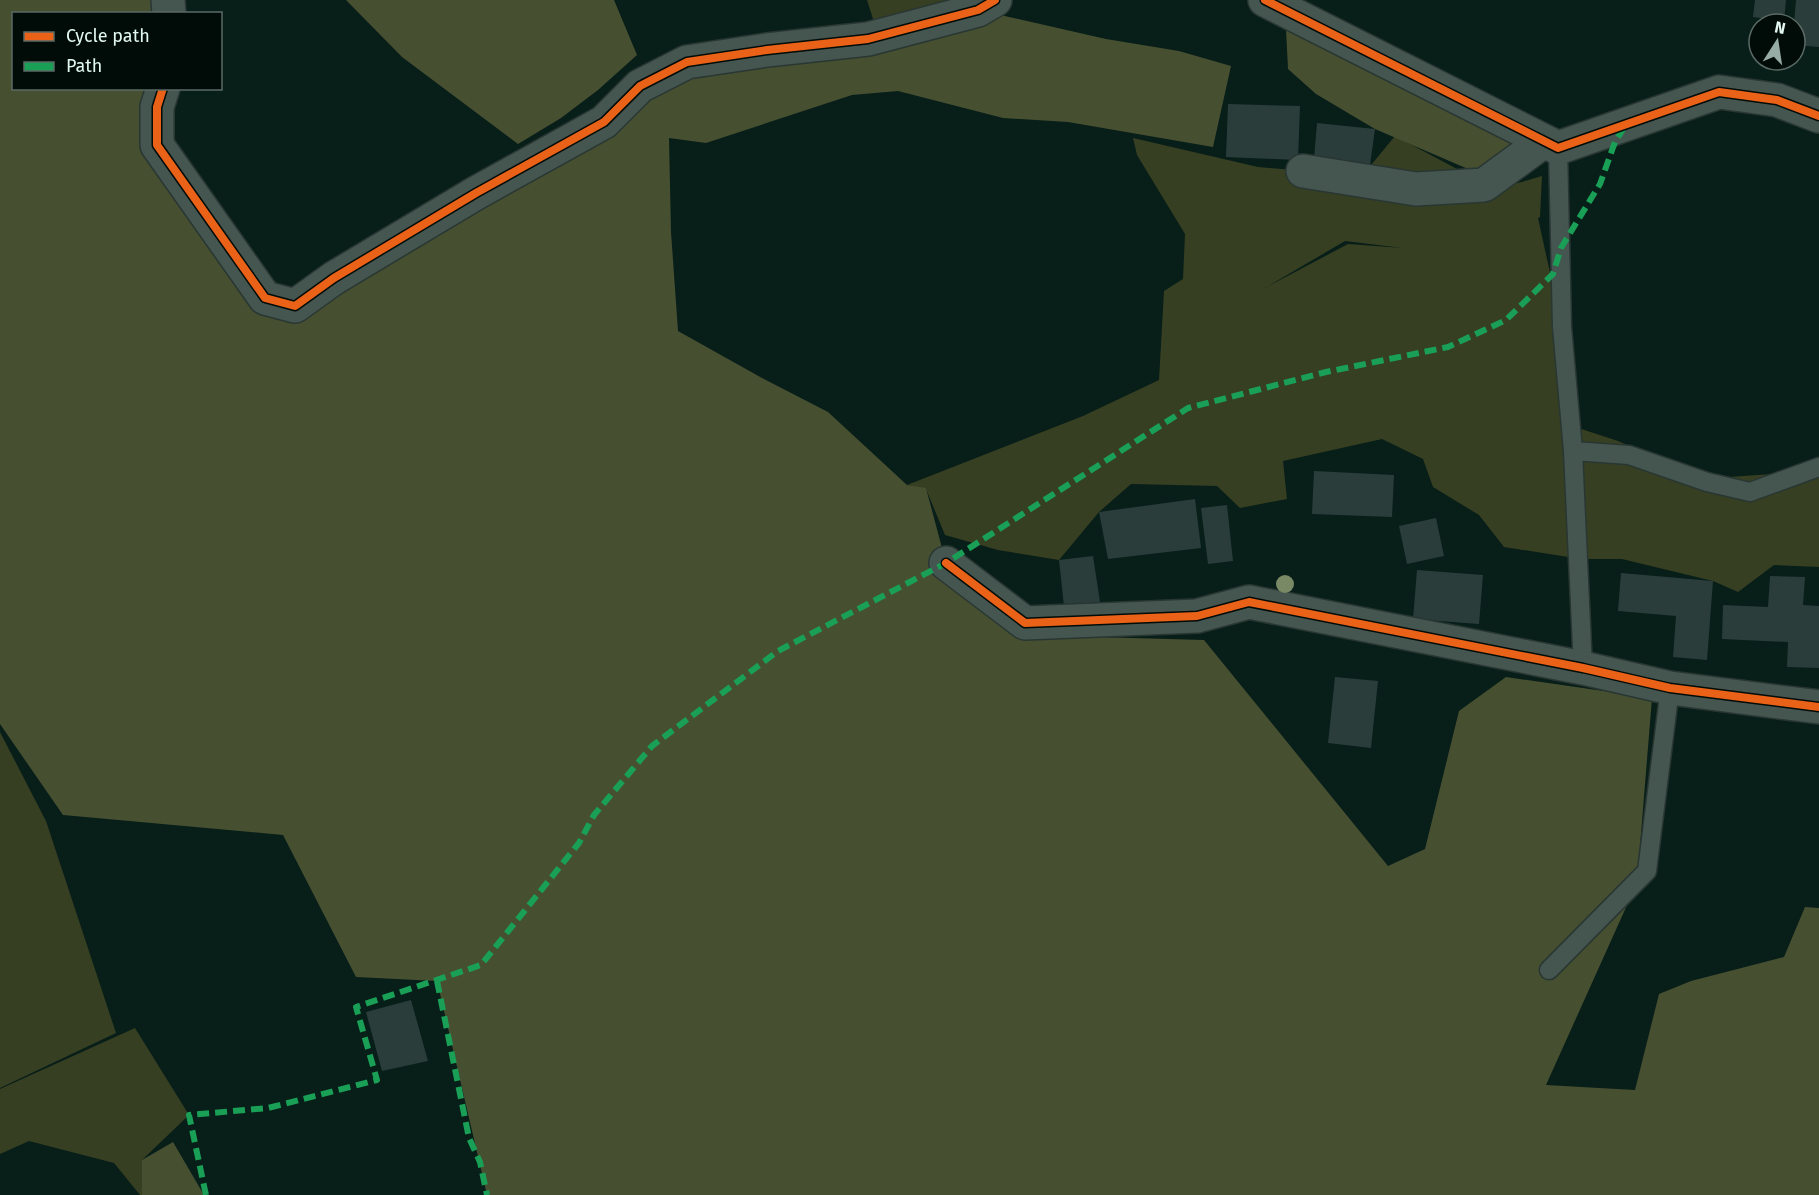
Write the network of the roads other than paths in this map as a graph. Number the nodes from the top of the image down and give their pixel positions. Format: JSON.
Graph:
{"nodes":[{"id":1,"x":995,"y":0,"type":"edge"},
{"id":2,"x":1265,"y":0,"type":"edge"},
{"id":3,"x":162,"y":90,"type":"edge"},
{"id":4,"x":1819,"y":116,"type":"edge"},
{"id":5,"x":1551,"y":144,"type":"junction"},
{"id":6,"x":1303,"y":171,"type":"dead end"},
{"id":7,"x":1573,"y":451,"type":"junction"},
{"id":8,"x":1819,"y":467,"type":"edge"},
{"id":9,"x":946,"y":563,"type":"dead end"},
{"id":10,"x":1583,"y":668,"type":"junction"},
{"id":11,"x":1819,"y":680,"type":"edge"},
{"id":12,"x":1670,"y":688,"type":"junction"},
{"id":13,"x":1806,"y":705,"type":"edge"},
{"id":14,"x":1549,"y":970,"type":"dead end"}],
"edges":[{"from":1,"to":3,"type":"street"},
{"from":2,"to":5,"type":"street"},
{"from":4,"to":5,"type":"street"},
{"from":5,"to":6,"type":"street"},
{"from":5,"to":7,"type":"lane"},
{"from":7,"to":8,"type":"lane"},
{"from":7,"to":10,"type":"lane"},
{"from":9,"to":10,"type":"street"},
{"from":10,"to":12,"type":"street"},
{"from":11,"to":13,"type":"street"},
{"from":12,"to":13,"type":"street"},
{"from":12,"to":14,"type":"lane"}]}
